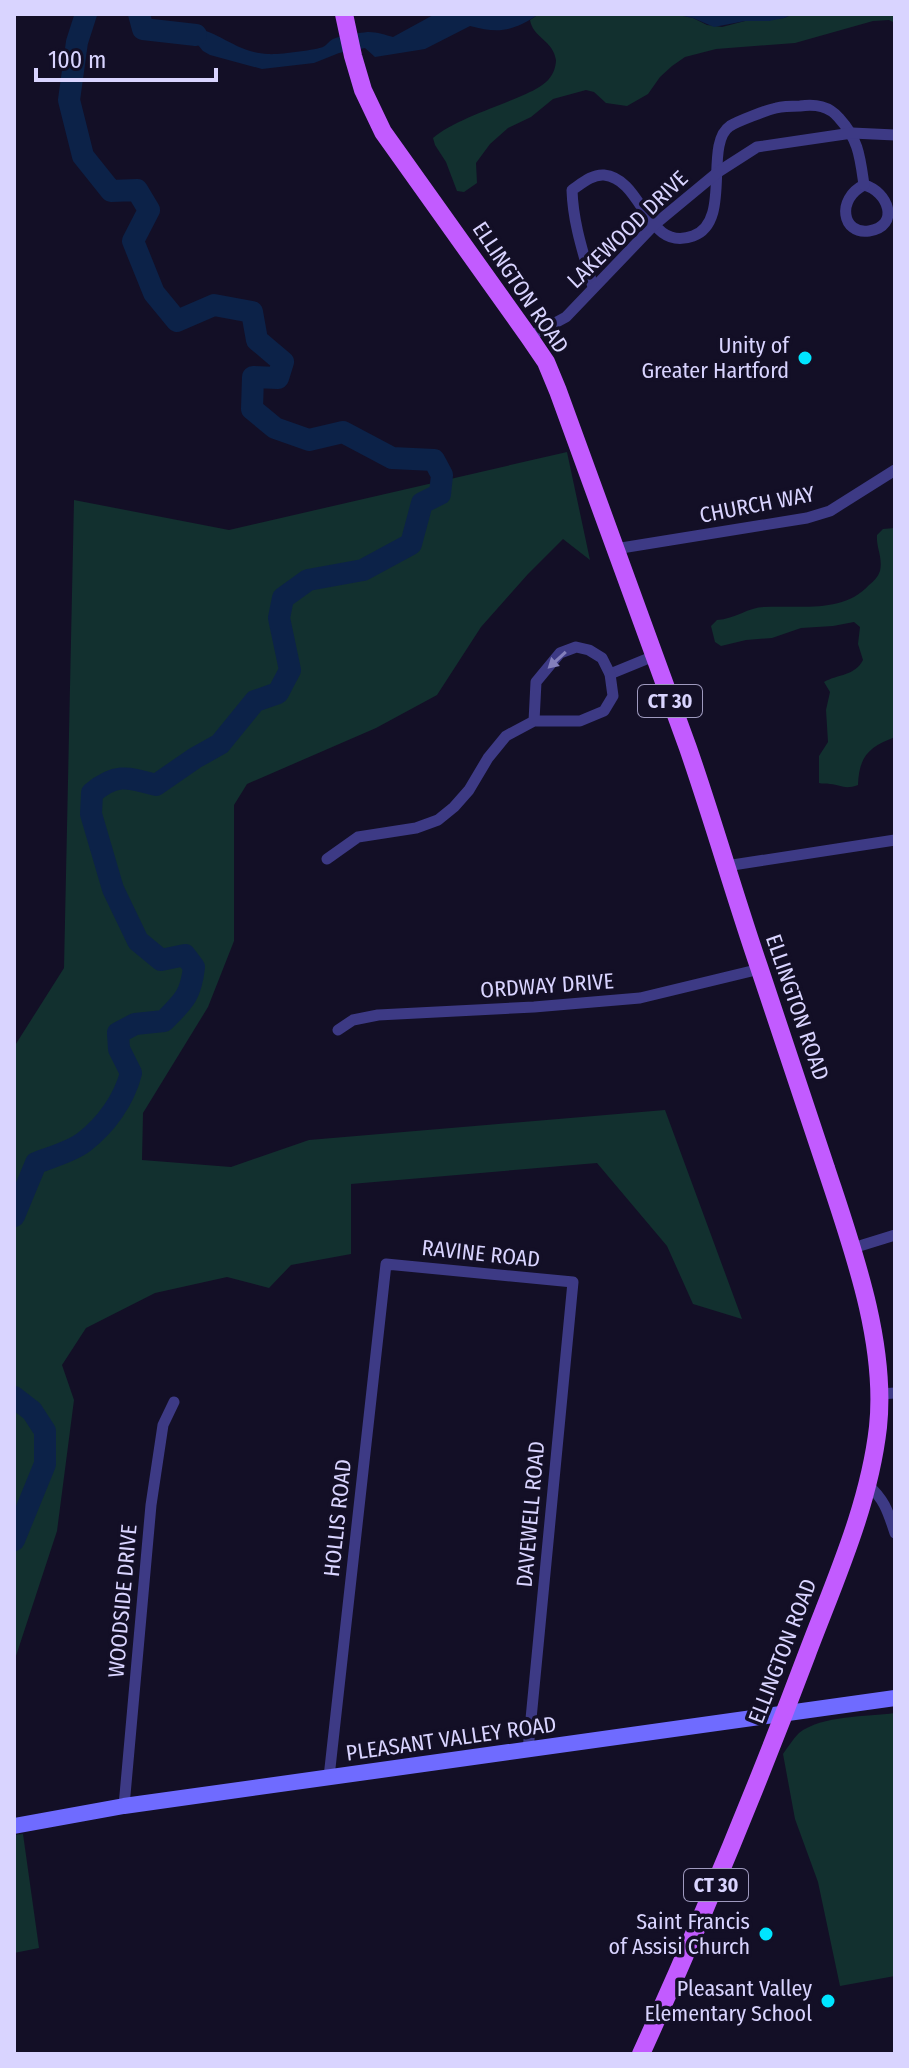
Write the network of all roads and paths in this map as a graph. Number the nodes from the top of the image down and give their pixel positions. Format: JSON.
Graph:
{"nodes":[{"id":1,"x":345,"y":22,"type":"edge"},
{"id":2,"x":852,"y":133,"type":"junction"},
{"id":3,"x":895,"y":135,"type":"edge"},
{"id":4,"x":718,"y":172,"type":"junction"},
{"id":5,"x":864,"y":185,"type":"junction"},
{"id":6,"x":654,"y":225,"type":"junction"},
{"id":7,"x":593,"y":287,"type":"junction"},
{"id":8,"x":529,"y":337,"type":"junction"},
{"id":9,"x":895,"y":470,"type":"edge"},
{"id":10,"x":615,"y":549,"type":"junction"},
{"id":11,"x":654,"y":656,"type":"junction"},
{"id":12,"x":610,"y":674,"type":"junction"},
{"id":13,"x":534,"y":721,"type":"junction"},
{"id":14,"x":895,"y":840,"type":"edge"},
{"id":15,"x":327,"y":859,"type":"dead end"},
{"id":16,"x":726,"y":866,"type":"junction"},
{"id":17,"x":760,"y":969,"type":"junction"},
{"id":18,"x":338,"y":1030,"type":"dead end"},
{"id":19,"x":895,"y":1235,"type":"edge"},
{"id":20,"x":853,"y":1248,"type":"junction"},
{"id":21,"x":386,"y":1264,"type":"joint"},
{"id":22,"x":573,"y":1282,"type":"joint"},
{"id":23,"x":887,"y":1394,"type":"edge"},
{"id":24,"x":174,"y":1402,"type":"dead end"},
{"id":25,"x":868,"y":1485,"type":"junction"},
{"id":26,"x":895,"y":1533,"type":"edge"},
{"id":27,"x":895,"y":1698,"type":"edge"},
{"id":28,"x":785,"y":1713,"type":"junction"},
{"id":29,"x":528,"y":1750,"type":"junction"},
{"id":30,"x":329,"y":1777,"type":"junction"},
{"id":31,"x":124,"y":1806,"type":"junction"},
{"id":32,"x":14,"y":1826,"type":"edge"},
{"id":33,"x":641,"y":2054,"type":"edge"}],
"edges":[{"from":1,"to":8,"type":"main road","name":"ELLINGTON ROAD","number":"CT 30"},
{"from":2,"to":3,"type":"street","name":"LAKEWOOD DRIVE"},
{"from":2,"to":4,"type":"street","name":"LAKEWOOD DRIVE"},
{"from":2,"to":4,"type":"street"},
{"from":2,"to":5,"type":"street"},
{"from":4,"to":6,"type":"street","name":"LAKEWOOD DRIVE"},
{"from":4,"to":6,"type":"street"},
{"from":5,"to":5,"type":"street"},
{"from":6,"to":7,"type":"street","name":"LAKEWOOD DRIVE"},
{"from":6,"to":7,"type":"street"},
{"from":7,"to":8,"type":"street","name":"LAKEWOOD DRIVE"},
{"from":8,"to":10,"type":"main road","name":"ELLINGTON ROAD","number":"CT 30"},
{"from":9,"to":10,"type":"street","name":"CHURCH WAY"},
{"from":10,"to":11,"type":"main road","name":"ELLINGTON ROAD","number":"CT 30"},
{"from":11,"to":12,"type":"street"},
{"from":11,"to":16,"type":"main road","name":"ELLINGTON ROAD","number":"CT 30"},
{"from":12,"to":13,"type":"street"},
{"from":12,"to":13,"type":"street","one_way":true},
{"from":13,"to":15,"type":"street"},
{"from":14,"to":16,"type":"street"},
{"from":16,"to":17,"type":"main road","name":"ELLINGTON ROAD","number":"CT 30"},
{"from":17,"to":18,"type":"street","name":"ORDWAY DRIVE"},
{"from":17,"to":20,"type":"main road","name":"ELLINGTON ROAD","number":"CT 30"},
{"from":19,"to":20,"type":"street"},
{"from":20,"to":23,"type":"main road","name":"ELLINGTON ROAD","number":"CT 30"},
{"from":21,"to":22,"type":"street","name":"RAVINE ROAD"},
{"from":21,"to":30,"type":"street","name":"HOLLIS ROAD"},
{"from":22,"to":29,"type":"street","name":"DAVEWELL ROAD"},
{"from":23,"to":25,"type":"main road","name":"ELLINGTON ROAD","number":"CT 30"},
{"from":24,"to":31,"type":"street","name":"WOODSIDE DRIVE"},
{"from":25,"to":26,"type":"street"},
{"from":25,"to":28,"type":"main road","name":"ELLINGTON ROAD","number":"CT 30"},
{"from":27,"to":28,"type":"main road","name":"PLEASANT VALLEY ROAD"},
{"from":28,"to":29,"type":"main road","name":"PLEASANT VALLEY ROAD"},
{"from":28,"to":33,"type":"main road","name":"ELLINGTON ROAD","number":"CT 30"},
{"from":29,"to":30,"type":"main road","name":"PLEASANT VALLEY ROAD"},
{"from":30,"to":31,"type":"main road","name":"PLEASANT VALLEY ROAD"},
{"from":31,"to":32,"type":"main road","name":"PLEASANT VALLEY ROAD"}]}
